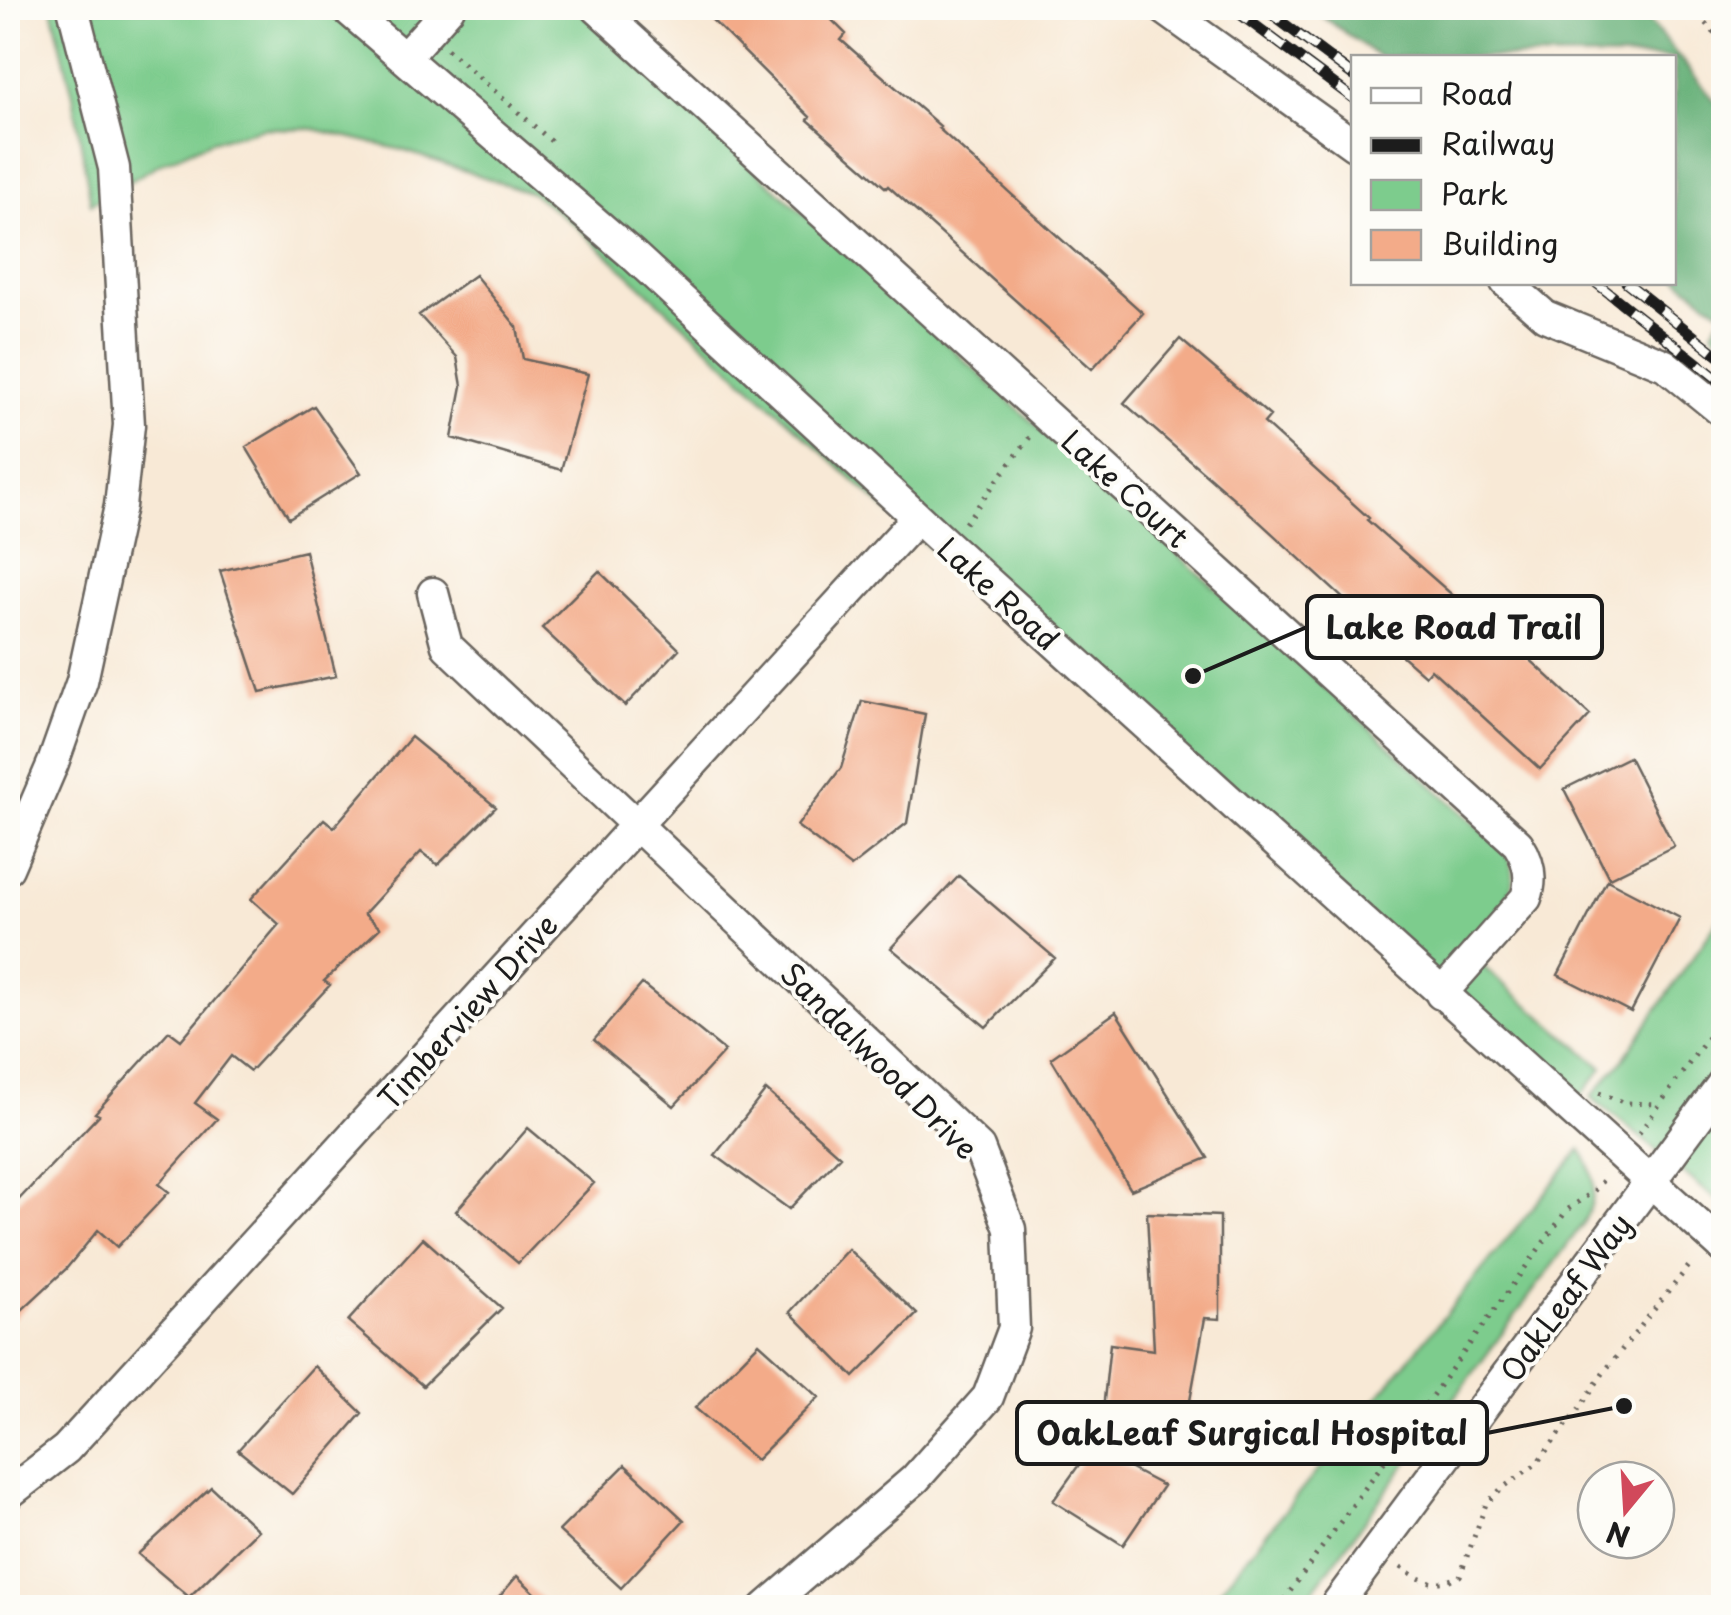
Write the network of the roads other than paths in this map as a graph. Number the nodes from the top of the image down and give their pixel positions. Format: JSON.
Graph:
{"nodes":[{"id":1,"x":73,"y":8,"type":"edge"},
{"id":2,"x":346,"y":8,"type":"edge"},
{"id":3,"x":449,"y":8,"type":"edge"},
{"id":4,"x":597,"y":8,"type":"edge"},
{"id":5,"x":1163,"y":8,"type":"edge"},
{"id":6,"x":405,"y":56,"type":"junction"},
{"id":7,"x":1351,"y":143,"type":"edge"},
{"id":8,"x":1509,"y":285,"type":"edge"},
{"id":9,"x":1724,"y":413,"type":"edge"},
{"id":10,"x":917,"y":518,"type":"junction"},
{"id":11,"x":434,"y":593,"type":"dead end"},
{"id":12,"x":636,"y":826,"type":"junction"},
{"id":13,"x":8,"y":868,"type":"edge"},
{"id":14,"x":1442,"y":994,"type":"junction"},
{"id":15,"x":1724,"y":1082,"type":"edge"},
{"id":16,"x":1649,"y":1182,"type":"junction"},
{"id":17,"x":1718,"y":1243,"type":"edge"},
{"id":18,"x":8,"y":1494,"type":"edge"},
{"id":19,"x":765,"y":1608,"type":"edge"},
{"id":20,"x":1334,"y":1608,"type":"edge"}],
"edges":[{"from":1,"to":13,"type":"street"},
{"from":2,"to":6,"type":"street","name":"Lake Road"},
{"from":3,"to":6,"type":"street"},
{"from":4,"to":14,"type":"street","name":"Lake Court"},
{"from":5,"to":7,"type":"street"},
{"from":6,"to":10,"type":"street","name":"Lake Road"},
{"from":8,"to":9,"type":"street"},
{"from":10,"to":12,"type":"street","name":"Timberview Drive"},
{"from":10,"to":14,"type":"street","name":"Lake Road"},
{"from":11,"to":12,"type":"street","name":"Sandalwood Drive"},
{"from":12,"to":18,"type":"street","name":"Timberview Drive"},
{"from":12,"to":19,"type":"street","name":"Sandalwood Drive"},
{"from":14,"to":16,"type":"street","name":"Lake Road"},
{"from":15,"to":16,"type":"street","name":"OakLeaf Way"},
{"from":16,"to":17,"type":"street","name":"Lake Road"},
{"from":16,"to":20,"type":"street","name":"OakLeaf Way"}]}
